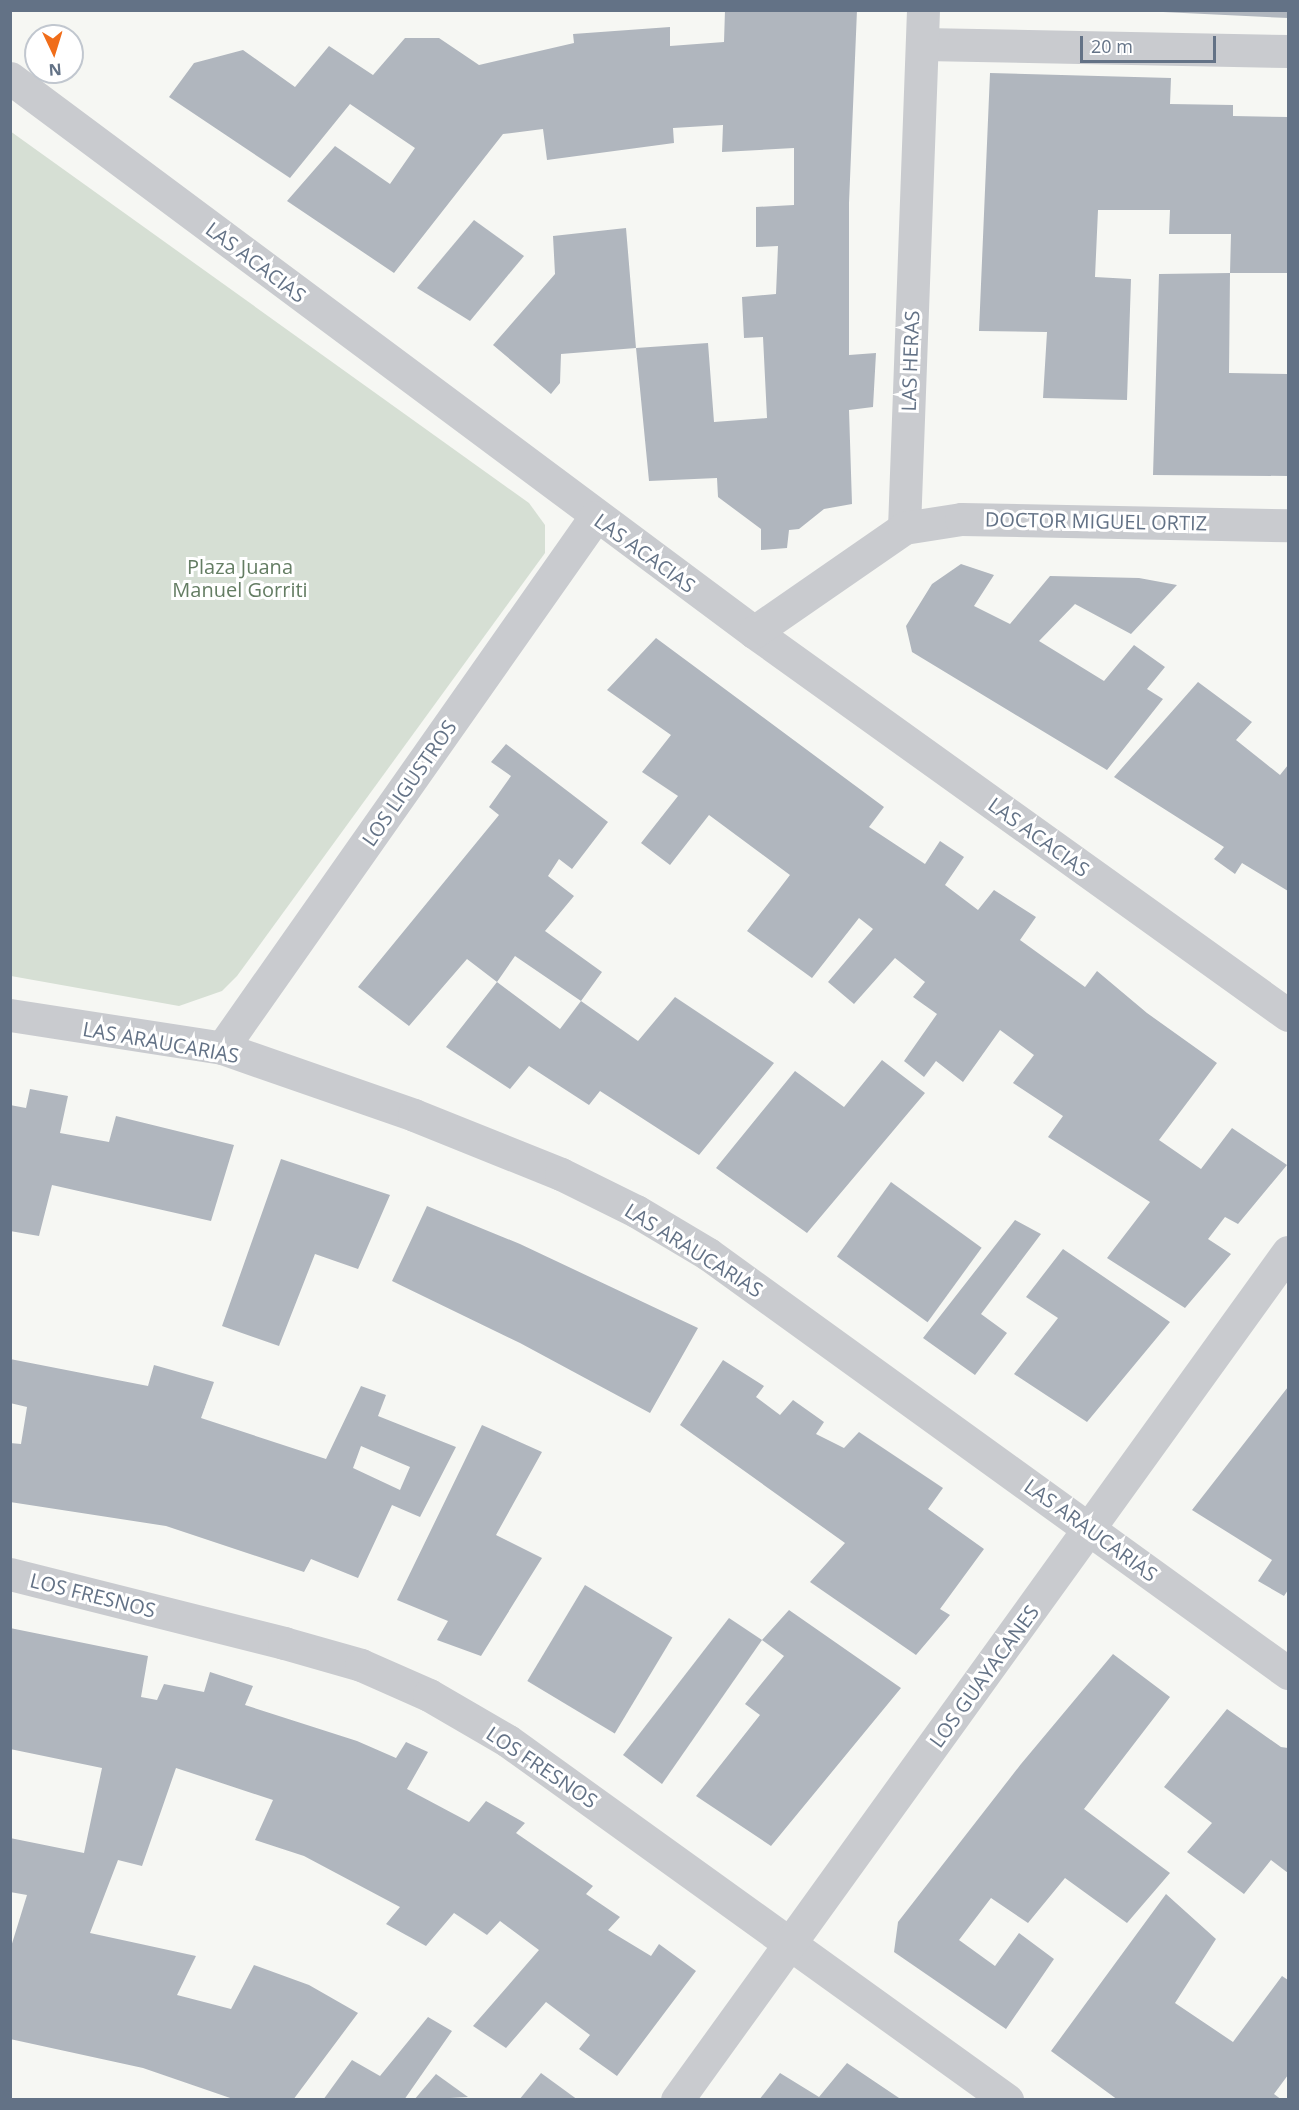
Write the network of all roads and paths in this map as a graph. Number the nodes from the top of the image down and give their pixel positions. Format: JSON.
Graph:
{"nodes":[{"id":1,"x":923,"y":10,"type":"edge"},
{"id":2,"x":923,"y":44,"type":"junction"},
{"id":3,"x":1288,"y":51,"type":"edge"},
{"id":4,"x":10,"y":78,"type":"edge"},
{"id":5,"x":595,"y":517,"type":"junction"},
{"id":6,"x":1288,"y":525,"type":"edge"},
{"id":7,"x":904,"y":528,"type":"junction"},
{"id":8,"x":753,"y":632,"type":"junction"},
{"id":9,"x":10,"y":1015,"type":"edge"},
{"id":10,"x":1288,"y":1015,"type":"edge"},
{"id":11,"x":222,"y":1048,"type":"junction"},
{"id":12,"x":1288,"y":1252,"type":"edge"},
{"id":13,"x":1090,"y":1529,"type":"junction"},
{"id":14,"x":10,"y":1574,"type":"edge"},
{"id":15,"x":1288,"y":1673,"type":"edge"},
{"id":16,"x":791,"y":1943,"type":"junction"},
{"id":17,"x":677,"y":2100,"type":"edge"},
{"id":18,"x":1007,"y":2100,"type":"edge"}],
"edges":[{"from":1,"to":2,"type":"street","name":"LAS HERAS"},
{"from":2,"to":3,"type":"street"},
{"from":2,"to":7,"type":"street","name":"LAS HERAS"},
{"from":4,"to":5,"type":"street","name":"LAS ACACIAS"},
{"from":5,"to":8,"type":"street","name":"LAS ACACIAS"},
{"from":5,"to":11,"type":"street","name":"LOS LIGUSTROS"},
{"from":6,"to":7,"type":"street","name":"DOCTOR MIGUEL ORTIZ"},
{"from":7,"to":8,"type":"street"},
{"from":8,"to":10,"type":"street","name":"LAS ACACIAS"},
{"from":9,"to":11,"type":"street","name":"LAS ARAUCARIAS"},
{"from":11,"to":13,"type":"street","name":"LAS ARAUCARIAS"},
{"from":12,"to":13,"type":"street","name":"LOS GUAYACANES"},
{"from":13,"to":15,"type":"street","name":"LAS ARAUCARIAS"},
{"from":13,"to":16,"type":"street","name":"LOS GUAYACANES"},
{"from":14,"to":16,"type":"street","name":"LOS FRESNOS"},
{"from":16,"to":17,"type":"street","name":"LOS GUAYACANES"},
{"from":16,"to":18,"type":"street","name":"LOS FRESNOS"}]}
